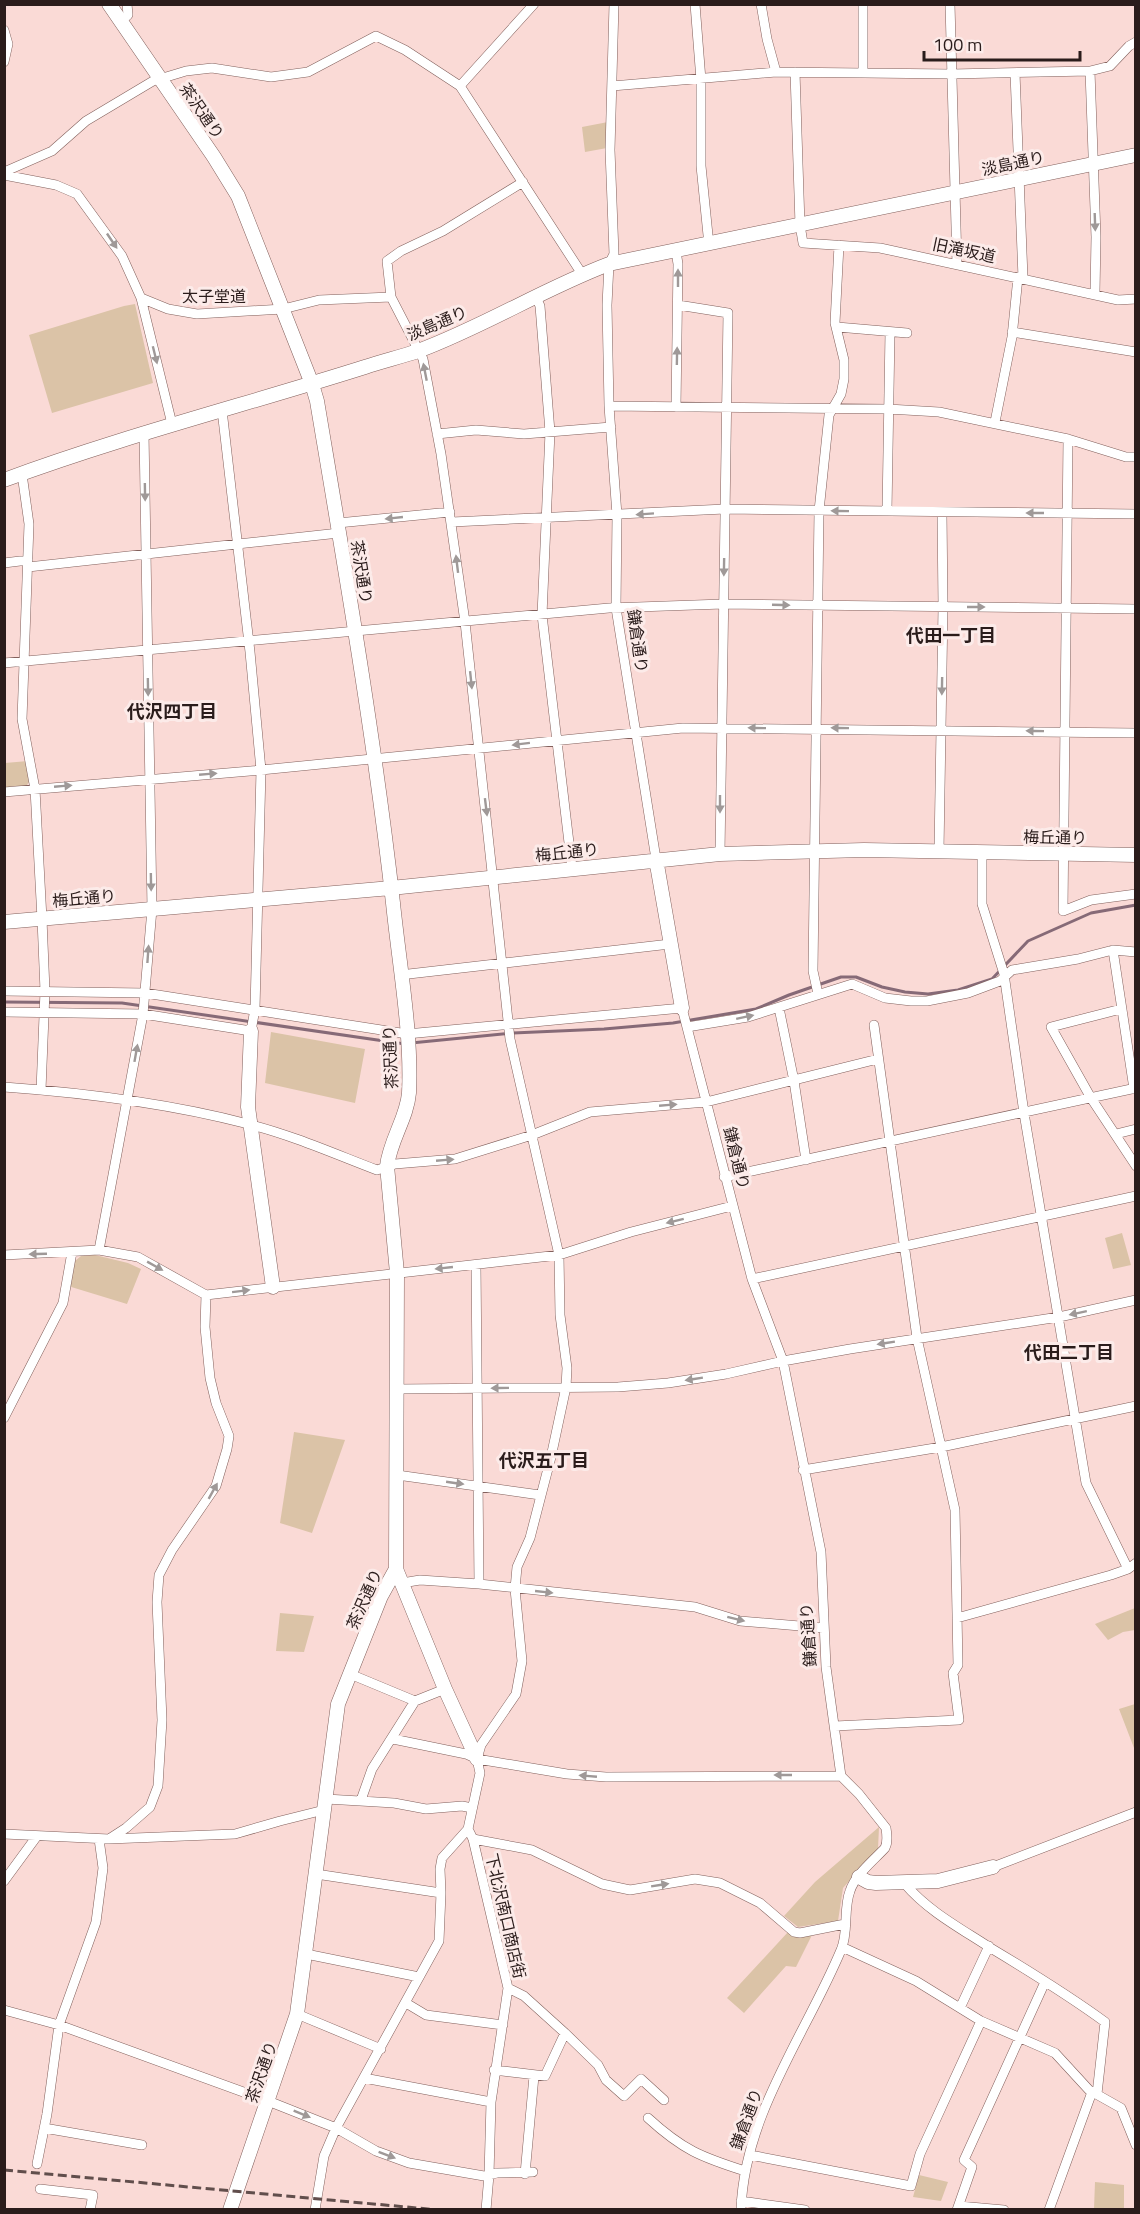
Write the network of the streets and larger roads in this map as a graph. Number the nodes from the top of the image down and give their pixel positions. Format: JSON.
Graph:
{"nodes":[{"id":1,"x":110,"y":4,"type":"edge"},
{"id":2,"x":127,"y":4,"type":"edge"},
{"id":3,"x":534,"y":4,"type":"edge"},
{"id":4,"x":614,"y":4,"type":"edge"},
{"id":5,"x":695,"y":4,"type":"edge"},
{"id":6,"x":761,"y":4,"type":"edge"},
{"id":7,"x":863,"y":4,"type":"edge"},
{"id":8,"x":950,"y":4,"type":"edge"},
{"id":9,"x":121,"y":21,"type":"junction"},
{"id":10,"x":4,"y":30,"type":"edge"},
{"id":11,"x":1136,"y":42,"type":"edge"},
{"id":12,"x":4,"y":62,"type":"edge"},
{"id":13,"x":1090,"y":70,"type":"junction"},
{"id":14,"x":776,"y":72,"type":"junction"},
{"id":15,"x":795,"y":72,"type":"junction"},
{"id":16,"x":863,"y":73,"type":"junction"},
{"id":17,"x":1015,"y":73,"type":"junction"},
{"id":18,"x":952,"y":74,"type":"junction"},
{"id":19,"x":160,"y":79,"type":"junction"},
{"id":20,"x":701,"y":80,"type":"junction"},
{"id":21,"x":460,"y":86,"type":"junction"},
{"id":22,"x":612,"y":86,"type":"junction"},
{"id":23,"x":1136,"y":155,"type":"edge"},
{"id":24,"x":1093,"y":164,"type":"junction"},
{"id":25,"x":4,"y":173,"type":"edge"},
{"id":26,"x":1018,"y":179,"type":"junction"},
{"id":27,"x":523,"y":182,"type":"junction"},
{"id":28,"x":956,"y":192,"type":"junction"},
{"id":29,"x":800,"y":225,"type":"junction"},
{"id":30,"x":709,"y":245,"type":"junction"},
{"id":31,"x":839,"y":245,"type":"junction"},
{"id":32,"x":676,"y":251,"type":"junction"},
{"id":33,"x":609,"y":264,"type":"junction"},
{"id":34,"x":957,"y":264,"type":"junction"},
{"id":35,"x":582,"y":274,"type":"junction"},
{"id":36,"x":1021,"y":277,"type":"junction"},
{"id":37,"x":1095,"y":293,"type":"junction"},
{"id":38,"x":390,"y":297,"type":"junction"},
{"id":39,"x":536,"y":297,"type":"junction"},
{"id":40,"x":141,"y":298,"type":"junction"},
{"id":41,"x":1136,"y":299,"type":"edge"},
{"id":42,"x":678,"y":305,"type":"junction"},
{"id":43,"x":283,"y":309,"type":"junction"},
{"id":44,"x":837,"y":327,"type":"junction"},
{"id":45,"x":890,"y":332,"type":"junction"},
{"id":46,"x":1012,"y":332,"type":"junction"},
{"id":47,"x":907,"y":333,"type":"dead end"},
{"id":48,"x":418,"y":351,"type":"junction"},
{"id":49,"x":1136,"y":352,"type":"edge"},
{"id":50,"x":312,"y":384,"type":"junction"},
{"id":51,"x":609,"y":406,"type":"junction"},
{"id":52,"x":676,"y":407,"type":"junction"},
{"id":53,"x":726,"y":408,"type":"junction"},
{"id":54,"x":831,"y":408,"type":"junction"},
{"id":55,"x":888,"y":409,"type":"junction"},
{"id":56,"x":222,"y":411,"type":"junction"},
{"id":57,"x":995,"y":422,"type":"junction"},
{"id":58,"x":172,"y":424,"type":"junction"},
{"id":59,"x":611,"y":427,"type":"junction"},
{"id":60,"x":550,"y":432,"type":"junction"},
{"id":61,"x":144,"y":433,"type":"junction"},
{"id":62,"x":437,"y":434,"type":"junction"},
{"id":63,"x":1068,"y":439,"type":"junction"},
{"id":64,"x":1136,"y":457,"type":"edge"},
{"id":65,"x":22,"y":474,"type":"junction"},
{"id":66,"x":4,"y":480,"type":"edge"},
{"id":67,"x":725,"y":509,"type":"junction"},
{"id":68,"x":819,"y":511,"type":"junction"},
{"id":69,"x":887,"y":511,"type":"junction"},
{"id":70,"x":942,"y":513,"type":"junction"},
{"id":71,"x":1067,"y":514,"type":"junction"},
{"id":72,"x":1136,"y":514,"type":"edge"},
{"id":73,"x":616,"y":515,"type":"junction"},
{"id":74,"x":451,"y":517,"type":"junction"},
{"id":75,"x":546,"y":519,"type":"junction"},
{"id":76,"x":338,"y":528,"type":"junction"},
{"id":77,"x":238,"y":545,"type":"junction"},
{"id":78,"x":146,"y":555,"type":"junction"},
{"id":79,"x":4,"y":563,"type":"edge"},
{"id":80,"x":28,"y":564,"type":"junction"},
{"id":81,"x":723,"y":604,"type":"junction"},
{"id":82,"x":818,"y":606,"type":"junction"},
{"id":83,"x":943,"y":607,"type":"junction"},
{"id":84,"x":616,"y":608,"type":"junction"},
{"id":85,"x":1065,"y":608,"type":"junction"},
{"id":86,"x":1136,"y":609,"type":"edge"},
{"id":87,"x":542,"y":615,"type":"junction"},
{"id":88,"x":465,"y":622,"type":"junction"},
{"id":89,"x":355,"y":632,"type":"junction"},
{"id":90,"x":248,"y":641,"type":"junction"},
{"id":91,"x":147,"y":650,"type":"junction"},
{"id":92,"x":24,"y":660,"type":"junction"},
{"id":93,"x":4,"y":663,"type":"edge"},
{"id":94,"x":722,"y":727,"type":"junction"},
{"id":95,"x":816,"y":728,"type":"junction"},
{"id":96,"x":942,"y":730,"type":"junction"},
{"id":97,"x":635,"y":732,"type":"junction"},
{"id":98,"x":1063,"y":732,"type":"junction"},
{"id":99,"x":1136,"y":733,"type":"edge"},
{"id":100,"x":556,"y":740,"type":"junction"},
{"id":101,"x":479,"y":749,"type":"junction"},
{"id":102,"x":376,"y":759,"type":"junction"},
{"id":103,"x":261,"y":770,"type":"junction"},
{"id":104,"x":149,"y":779,"type":"junction"},
{"id":105,"x":35,"y":789,"type":"junction"},
{"id":106,"x":4,"y":792,"type":"edge"},
{"id":107,"x":815,"y":850,"type":"junction"},
{"id":108,"x":939,"y":851,"type":"junction"},
{"id":109,"x":982,"y":852,"type":"junction"},
{"id":110,"x":720,"y":854,"type":"junction"},
{"id":111,"x":1062,"y":854,"type":"junction"},
{"id":112,"x":1136,"y":855,"type":"edge"},
{"id":113,"x":656,"y":859,"type":"junction"},
{"id":114,"x":572,"y":868,"type":"junction"},
{"id":115,"x":494,"y":877,"type":"junction"},
{"id":116,"x":391,"y":888,"type":"junction"},
{"id":117,"x":1136,"y":894,"type":"edge"},
{"id":118,"x":259,"y":900,"type":"junction"},
{"id":119,"x":152,"y":909,"type":"junction"},
{"id":120,"x":42,"y":919,"type":"junction"},
{"id":121,"x":4,"y":922,"type":"edge"},
{"id":122,"x":670,"y":944,"type":"junction"},
{"id":123,"x":1113,"y":950,"type":"junction"},
{"id":124,"x":1136,"y":952,"type":"edge"},
{"id":125,"x":503,"y":964,"type":"junction"},
{"id":126,"x":1004,"y":972,"type":"junction"},
{"id":127,"x":400,"y":975,"type":"junction"},
{"id":128,"x":4,"y":991,"type":"edge"},
{"id":129,"x":817,"y":992,"type":"junction"},
{"id":130,"x":44,"y":1001,"type":"junction"},
{"id":131,"x":144,"y":1003,"type":"junction"},
{"id":132,"x":779,"y":1008,"type":"junction"},
{"id":133,"x":1121,"y":1009,"type":"junction"},
{"id":134,"x":4,"y":1012,"type":"edge"},
{"id":135,"x":253,"y":1019,"type":"junction"},
{"id":136,"x":685,"y":1019,"type":"junction"},
{"id":137,"x":509,"y":1025,"type":"junction"},
{"id":138,"x":874,"y":1025,"type":"dead end"},
{"id":139,"x":408,"y":1038,"type":"junction"},
{"id":140,"x":1131,"y":1040,"type":"edge"},
{"id":141,"x":878,"y":1059,"type":"junction"},
{"id":142,"x":794,"y":1081,"type":"junction"},
{"id":143,"x":4,"y":1087,"type":"edge"},
{"id":144,"x":1135,"y":1089,"type":"edge"},
{"id":145,"x":41,"y":1090,"type":"junction"},
{"id":146,"x":1091,"y":1098,"type":"junction"},
{"id":147,"x":128,"y":1099,"type":"junction"},
{"id":148,"x":706,"y":1102,"type":"junction"},
{"id":149,"x":1024,"y":1113,"type":"junction"},
{"id":150,"x":250,"y":1124,"type":"junction"},
{"id":151,"x":1136,"y":1130,"type":"edge"},
{"id":152,"x":1116,"y":1134,"type":"junction"},
{"id":153,"x":532,"y":1135,"type":"junction"},
{"id":154,"x":890,"y":1141,"type":"junction"},
{"id":155,"x":806,"y":1160,"type":"junction"},
{"id":156,"x":387,"y":1166,"type":"junction"},
{"id":157,"x":1136,"y":1166,"type":"edge"},
{"id":158,"x":724,"y":1177,"type":"junction"},
{"id":159,"x":1136,"y":1196,"type":"edge"},
{"id":160,"x":732,"y":1206,"type":"junction"},
{"id":161,"x":1042,"y":1216,"type":"junction"},
{"id":162,"x":904,"y":1246,"type":"junction"},
{"id":163,"x":99,"y":1250,"type":"junction"},
{"id":164,"x":72,"y":1252,"type":"junction"},
{"id":165,"x":4,"y":1255,"type":"edge"},
{"id":166,"x":559,"y":1255,"type":"junction"},
{"id":167,"x":476,"y":1265,"type":"junction"},
{"id":168,"x":397,"y":1273,"type":"junction"},
{"id":169,"x":752,"y":1280,"type":"junction"},
{"id":170,"x":273,"y":1287,"type":"junction"},
{"id":171,"x":206,"y":1295,"type":"junction"},
{"id":172,"x":1136,"y":1300,"type":"edge"},
{"id":173,"x":1059,"y":1317,"type":"junction"},
{"id":174,"x":917,"y":1338,"type":"junction"},
{"id":175,"x":783,"y":1361,"type":"junction"},
{"id":176,"x":566,"y":1387,"type":"junction"},
{"id":177,"x":478,"y":1388,"type":"junction"},
{"id":178,"x":397,"y":1389,"type":"junction"},
{"id":179,"x":1136,"y":1406,"type":"edge"},
{"id":180,"x":4,"y":1418,"type":"edge"},
{"id":181,"x":1075,"y":1419,"type":"junction"},
{"id":182,"x":941,"y":1447,"type":"junction"},
{"id":183,"x":803,"y":1470,"type":"junction"},
{"id":184,"x":397,"y":1474,"type":"junction"},
{"id":185,"x":479,"y":1486,"type":"junction"},
{"id":186,"x":540,"y":1495,"type":"junction"},
{"id":187,"x":1132,"y":1566,"type":"edge"},
{"id":188,"x":396,"y":1569,"type":"junction"},
{"id":189,"x":402,"y":1583,"type":"junction"},
{"id":190,"x":478,"y":1584,"type":"junction"},
{"id":191,"x":515,"y":1589,"type":"junction"},
{"id":192,"x":957,"y":1618,"type":"junction"},
{"id":193,"x":824,"y":1628,"type":"junction"},
{"id":194,"x":350,"y":1674,"type":"junction"},
{"id":195,"x":445,"y":1689,"type":"junction"},
{"id":196,"x":415,"y":1701,"type":"junction"},
{"id":197,"x":835,"y":1726,"type":"junction"},
{"id":198,"x":393,"y":1739,"type":"junction"},
{"id":199,"x":477,"y":1759,"type":"junction"},
{"id":200,"x":841,"y":1776,"type":"junction"},
{"id":201,"x":361,"y":1800,"type":"junction"},
{"id":202,"x":325,"y":1805,"type":"junction"},
{"id":203,"x":472,"y":1808,"type":"junction"},
{"id":204,"x":1136,"y":1812,"type":"edge"},
{"id":205,"x":468,"y":1829,"type":"junction"},
{"id":206,"x":4,"y":1834,"type":"edge"},
{"id":207,"x":37,"y":1836,"type":"junction"},
{"id":208,"x":104,"y":1839,"type":"junction"},
{"id":209,"x":473,"y":1839,"type":"junction"},
{"id":210,"x":993,"y":1867,"type":"joint"},
{"id":211,"x":316,"y":1874,"type":"junction"},
{"id":212,"x":859,"y":1877,"type":"junction"},
{"id":213,"x":4,"y":1881,"type":"edge"},
{"id":214,"x":905,"y":1884,"type":"junction"},
{"id":215,"x":441,"y":1893,"type":"junction"},
{"id":216,"x":845,"y":1924,"type":"junction"},
{"id":217,"x":989,"y":1946,"type":"junction"},
{"id":218,"x":842,"y":1947,"type":"junction"},
{"id":219,"x":306,"y":1954,"type":"junction"},
{"id":220,"x":419,"y":1977,"type":"junction"},
{"id":221,"x":1045,"y":1982,"type":"junction"},
{"id":222,"x":508,"y":1988,"type":"junction"},
{"id":223,"x":406,"y":2003,"type":"junction"},
{"id":224,"x":960,"y":2008,"type":"junction"},
{"id":225,"x":4,"y":2010,"type":"edge"},
{"id":226,"x":297,"y":2014,"type":"junction"},
{"id":227,"x":981,"y":2021,"type":"junction"},
{"id":228,"x":59,"y":2025,"type":"junction"},
{"id":229,"x":503,"y":2025,"type":"junction"},
{"id":230,"x":565,"y":2033,"type":"junction"},
{"id":231,"x":1020,"y":2040,"type":"junction"},
{"id":232,"x":381,"y":2049,"type":"junction"},
{"id":233,"x":494,"y":2070,"type":"junction"},
{"id":234,"x":534,"y":2076,"type":"junction"},
{"id":235,"x":364,"y":2078,"type":"junction"},
{"id":236,"x":1095,"y":2093,"type":"junction"},
{"id":237,"x":268,"y":2100,"type":"junction"},
{"id":238,"x":664,"y":2100,"type":"dead end"},
{"id":239,"x":491,"y":2102,"type":"junction"},
{"id":240,"x":648,"y":2118,"type":"dead end"},
{"id":241,"x":44,"y":2128,"type":"junction"},
{"id":242,"x":336,"y":2128,"type":"junction"},
{"id":243,"x":142,"y":2145,"type":"dead end"},
{"id":244,"x":1136,"y":2145,"type":"edge"},
{"id":245,"x":750,"y":2155,"type":"junction"},
{"id":246,"x":37,"y":2164,"type":"dead end"},
{"id":247,"x":745,"y":2171,"type":"junction"},
{"id":248,"x":489,"y":2175,"type":"junction"},
{"id":249,"x":40,"y":2189,"type":"dead end"},
{"id":250,"x":741,"y":2205,"type":"edge"},
{"id":251,"x":958,"y":2208,"type":"edge"},
{"id":252,"x":90,"y":2210,"type":"edge"},
{"id":253,"x":230,"y":2210,"type":"edge"},
{"id":254,"x":315,"y":2210,"type":"edge"},
{"id":255,"x":486,"y":2210,"type":"edge"},
{"id":256,"x":805,"y":2210,"type":"edge"},
{"id":257,"x":1004,"y":2210,"type":"edge"},
{"id":258,"x":1049,"y":2210,"type":"edge"}],
"edges":[{"from":1,"to":9,"type":"street","name":"茶沢通り"},
{"from":2,"to":9,"type":"street"},
{"from":3,"to":21,"type":"street"},
{"from":4,"to":22,"type":"street","name":"鎌倉通り"},
{"from":5,"to":20,"type":"street"},
{"from":6,"to":14,"type":"street"},
{"from":7,"to":16,"type":"street"},
{"from":8,"to":18,"type":"street"},
{"from":9,"to":19,"type":"street","name":"茶沢通り"},
{"from":10,"to":12,"type":"street"},
{"from":11,"to":13,"type":"street"},
{"from":13,"to":17,"type":"street"},
{"from":13,"to":24,"type":"street"},
{"from":14,"to":15,"type":"street"},
{"from":14,"to":20,"type":"street"},
{"from":15,"to":16,"type":"street"},
{"from":15,"to":29,"type":"street"},
{"from":16,"to":18,"type":"street"},
{"from":17,"to":18,"type":"street"},
{"from":17,"to":26,"type":"street"},
{"from":18,"to":28,"type":"street"},
{"from":19,"to":21,"type":"street"},
{"from":19,"to":25,"type":"street"},
{"from":19,"to":43,"type":"street","name":"茶沢通り"},
{"from":20,"to":22,"type":"street"},
{"from":20,"to":30,"type":"street"},
{"from":21,"to":27,"type":"street"},
{"from":22,"to":33,"type":"street","name":"鎌倉通り"},
{"from":23,"to":24,"type":"street","name":"淡島通り"},
{"from":24,"to":26,"type":"street","name":"淡島通り"},
{"from":24,"to":37,"type":"street","one_way":true},
{"from":25,"to":40,"type":"street","one_way":true},
{"from":26,"to":28,"type":"street","name":"淡島通り"},
{"from":26,"to":36,"type":"street"},
{"from":27,"to":35,"type":"street"},
{"from":27,"to":38,"type":"street"},
{"from":28,"to":29,"type":"street","name":"淡島通り"},
{"from":28,"to":34,"type":"street"},
{"from":29,"to":30,"type":"street","name":"淡島通り"},
{"from":29,"to":31,"type":"street","name":"旧滝坂道"},
{"from":30,"to":32,"type":"street","name":"淡島通り"},
{"from":31,"to":34,"type":"street","name":"旧滝坂道"},
{"from":31,"to":44,"type":"street"},
{"from":32,"to":33,"type":"street","name":"淡島通り"},
{"from":42,"to":32,"type":"street","one_way":true},
{"from":33,"to":35,"type":"street","name":"淡島通り"},
{"from":33,"to":51,"type":"street","name":"鎌倉通り"},
{"from":34,"to":36,"type":"street","name":"旧滝坂道"},
{"from":35,"to":39,"type":"street","name":"淡島通り"},
{"from":36,"to":37,"type":"street","name":"旧滝坂道"},
{"from":36,"to":46,"type":"street"},
{"from":37,"to":41,"type":"street","name":"旧滝坂道"},
{"from":38,"to":43,"type":"street","name":"太子堂道"},
{"from":38,"to":48,"type":"street"},
{"from":39,"to":48,"type":"street","name":"淡島通り"},
{"from":39,"to":60,"type":"street"},
{"from":40,"to":43,"type":"street","name":"太子堂道"},
{"from":40,"to":58,"type":"street","one_way":true},
{"from":52,"to":42,"type":"street","one_way":true},
{"from":42,"to":53,"type":"street"},
{"from":43,"to":50,"type":"street","name":"茶沢通り"},
{"from":44,"to":45,"type":"street"},
{"from":44,"to":54,"type":"street"},
{"from":45,"to":47,"type":"street"},
{"from":45,"to":55,"type":"street"},
{"from":46,"to":49,"type":"street"},
{"from":46,"to":57,"type":"street"},
{"from":48,"to":50,"type":"street","name":"淡島通り"},
{"from":62,"to":48,"type":"street","one_way":true},
{"from":50,"to":56,"type":"street","name":"淡島通り"},
{"from":50,"to":76,"type":"street","name":"茶沢通り"},
{"from":51,"to":52,"type":"street"},
{"from":51,"to":59,"type":"street","name":"鎌倉通り"},
{"from":52,"to":53,"type":"street"},
{"from":53,"to":54,"type":"street"},
{"from":53,"to":67,"type":"street"},
{"from":54,"to":55,"type":"street"},
{"from":54,"to":68,"type":"street"},
{"from":55,"to":57,"type":"street"},
{"from":55,"to":69,"type":"street"},
{"from":56,"to":58,"type":"street","name":"淡島通り"},
{"from":56,"to":77,"type":"street"},
{"from":57,"to":63,"type":"street"},
{"from":58,"to":61,"type":"street","name":"淡島通り"},
{"from":59,"to":60,"type":"street"},
{"from":59,"to":73,"type":"street","name":"鎌倉通り"},
{"from":60,"to":62,"type":"street"},
{"from":60,"to":75,"type":"street"},
{"from":61,"to":65,"type":"street","name":"淡島通り"},
{"from":61,"to":78,"type":"street","one_way":true},
{"from":62,"to":74,"type":"street"},
{"from":63,"to":64,"type":"street"},
{"from":63,"to":71,"type":"street"},
{"from":65,"to":66,"type":"street","name":"淡島通り"},
{"from":65,"to":80,"type":"street"},
{"from":67,"to":68,"type":"street"},
{"from":67,"to":73,"type":"street","one_way":true},
{"from":67,"to":81,"type":"street","one_way":true},
{"from":69,"to":68,"type":"street","one_way":true},
{"from":68,"to":82,"type":"street"},
{"from":69,"to":70,"type":"street"},
{"from":71,"to":70,"type":"street","one_way":true},
{"from":70,"to":83,"type":"street"},
{"from":71,"to":72,"type":"street"},
{"from":71,"to":85,"type":"street"},
{"from":73,"to":75,"type":"street"},
{"from":73,"to":84,"type":"street","name":"鎌倉通り"},
{"from":74,"to":75,"type":"street"},
{"from":74,"to":76,"type":"street","one_way":true},
{"from":88,"to":74,"type":"street","one_way":true},
{"from":75,"to":87,"type":"street"},
{"from":76,"to":77,"type":"street"},
{"from":76,"to":89,"type":"street","name":"茶沢通り"},
{"from":77,"to":78,"type":"street"},
{"from":77,"to":90,"type":"street"},
{"from":78,"to":80,"type":"street"},
{"from":78,"to":91,"type":"street"},
{"from":79,"to":80,"type":"street"},
{"from":80,"to":92,"type":"street"},
{"from":81,"to":82,"type":"street","one_way":true},
{"from":81,"to":84,"type":"street"},
{"from":81,"to":94,"type":"street"},
{"from":82,"to":83,"type":"street"},
{"from":82,"to":95,"type":"street"},
{"from":83,"to":85,"type":"street","one_way":true},
{"from":83,"to":96,"type":"street","one_way":true},
{"from":84,"to":87,"type":"street"},
{"from":84,"to":97,"type":"street","name":"鎌倉通り"},
{"from":85,"to":86,"type":"street"},
{"from":85,"to":98,"type":"street"},
{"from":87,"to":88,"type":"street"},
{"from":87,"to":100,"type":"street"},
{"from":88,"to":89,"type":"street"},
{"from":88,"to":101,"type":"street","one_way":true},
{"from":89,"to":90,"type":"street"},
{"from":89,"to":102,"type":"street","name":"茶沢通り"},
{"from":90,"to":91,"type":"street"},
{"from":90,"to":103,"type":"street"},
{"from":91,"to":92,"type":"street"},
{"from":91,"to":104,"type":"street","one_way":true},
{"from":92,"to":93,"type":"street"},
{"from":92,"to":105,"type":"street"},
{"from":95,"to":94,"type":"street","one_way":true},
{"from":94,"to":97,"type":"street"},
{"from":94,"to":110,"type":"street","one_way":true},
{"from":96,"to":95,"type":"street","one_way":true},
{"from":95,"to":107,"type":"street"},
{"from":98,"to":96,"type":"street","one_way":true},
{"from":96,"to":108,"type":"street"},
{"from":97,"to":100,"type":"street"},
{"from":97,"to":113,"type":"street","name":"鎌倉通り"},
{"from":98,"to":99,"type":"street"},
{"from":98,"to":111,"type":"street"},
{"from":100,"to":101,"type":"street","one_way":true},
{"from":100,"to":114,"type":"street"},
{"from":101,"to":102,"type":"street"},
{"from":101,"to":115,"type":"street","one_way":true},
{"from":102,"to":103,"type":"street"},
{"from":102,"to":116,"type":"street","name":"茶沢通り"},
{"from":104,"to":103,"type":"street","one_way":true},
{"from":103,"to":118,"type":"street"},
{"from":105,"to":104,"type":"street","one_way":true},
{"from":104,"to":119,"type":"street","one_way":true},
{"from":105,"to":106,"type":"street"},
{"from":105,"to":120,"type":"street"},
{"from":107,"to":108,"type":"street","name":"梅丘通り"},
{"from":107,"to":110,"type":"street","name":"梅丘通り"},
{"from":107,"to":129,"type":"street"},
{"from":108,"to":109,"type":"street","name":"梅丘通り"},
{"from":109,"to":111,"type":"street","name":"梅丘通り"},
{"from":109,"to":126,"type":"street"},
{"from":110,"to":113,"type":"street","name":"梅丘通り"},
{"from":111,"to":112,"type":"street","name":"梅丘通り"},
{"from":111,"to":117,"type":"street"},
{"from":113,"to":114,"type":"street","name":"梅丘通り"},
{"from":113,"to":122,"type":"street","name":"鎌倉通り"},
{"from":114,"to":115,"type":"street","name":"梅丘通り"},
{"from":115,"to":116,"type":"street","name":"梅丘通り"},
{"from":115,"to":125,"type":"street"},
{"from":116,"to":118,"type":"street","name":"梅丘通り"},
{"from":116,"to":127,"type":"street","name":"茶沢通り"},
{"from":118,"to":119,"type":"street","name":"梅丘通り"},
{"from":118,"to":135,"type":"street"},
{"from":119,"to":120,"type":"street","name":"梅丘通り"},
{"from":131,"to":119,"type":"street","one_way":true},
{"from":120,"to":121,"type":"street","name":"梅丘通り"},
{"from":120,"to":130,"type":"street"},
{"from":122,"to":125,"type":"street"},
{"from":122,"to":136,"type":"street","name":"鎌倉通り"},
{"from":123,"to":124,"type":"street"},
{"from":123,"to":126,"type":"street"},
{"from":123,"to":133,"type":"street"},
{"from":125,"to":127,"type":"street"},
{"from":125,"to":137,"type":"street"},
{"from":126,"to":129,"type":"street"},
{"from":126,"to":149,"type":"street"},
{"from":127,"to":139,"type":"street","name":"茶沢通り"},
{"from":128,"to":130,"type":"street"},
{"from":129,"to":132,"type":"street"},
{"from":130,"to":131,"type":"street"},
{"from":130,"to":131,"type":"street"},
{"from":130,"to":134,"type":"street"},
{"from":130,"to":145,"type":"street"},
{"from":131,"to":135,"type":"street"},
{"from":131,"to":135,"type":"street"},
{"from":147,"to":131,"type":"street","one_way":true},
{"from":136,"to":132,"type":"street","one_way":true},
{"from":132,"to":142,"type":"street"},
{"from":133,"to":140,"type":"street"},
{"from":133,"to":146,"type":"street"},
{"from":135,"to":139,"type":"street"},
{"from":135,"to":150,"type":"street"},
{"from":136,"to":137,"type":"street"},
{"from":136,"to":148,"type":"street","name":"鎌倉通り"},
{"from":137,"to":139,"type":"street"},
{"from":137,"to":153,"type":"street"},
{"from":138,"to":141,"type":"street"},
{"from":139,"to":156,"type":"street","name":"茶沢通り"},
{"from":140,"to":144,"type":"street"},
{"from":141,"to":142,"type":"street"},
{"from":141,"to":154,"type":"street"},
{"from":142,"to":148,"type":"street"},
{"from":142,"to":155,"type":"street"},
{"from":143,"to":145,"type":"street"},
{"from":144,"to":146,"type":"street"},
{"from":145,"to":147,"type":"street"},
{"from":146,"to":149,"type":"street"},
{"from":146,"to":152,"type":"street"},
{"from":147,"to":150,"type":"street"},
{"from":147,"to":163,"type":"street"},
{"from":153,"to":148,"type":"street","one_way":true},
{"from":148,"to":158,"type":"street","name":"鎌倉通り"},
{"from":149,"to":154,"type":"street"},
{"from":149,"to":161,"type":"street"},
{"from":150,"to":156,"type":"street"},
{"from":150,"to":170,"type":"street"},
{"from":151,"to":152,"type":"street"},
{"from":152,"to":157,"type":"street"},
{"from":156,"to":153,"type":"street","one_way":true},
{"from":153,"to":166,"type":"street"},
{"from":154,"to":155,"type":"street"},
{"from":154,"to":162,"type":"street"},
{"from":155,"to":158,"type":"street"},
{"from":156,"to":168,"type":"street","name":"茶沢通り"},
{"from":158,"to":160,"type":"street","name":"鎌倉通り"},
{"from":159,"to":161,"type":"street"},
{"from":160,"to":166,"type":"street","one_way":true},
{"from":160,"to":169,"type":"street","name":"鎌倉通り"},
{"from":161,"to":162,"type":"street"},
{"from":161,"to":173,"type":"street"},
{"from":162,"to":169,"type":"street"},
{"from":162,"to":174,"type":"street"},
{"from":163,"to":164,"type":"street"},
{"from":163,"to":171,"type":"street","one_way":true},
{"from":164,"to":165,"type":"street","one_way":true},
{"from":164,"to":180,"type":"street"},
{"from":166,"to":167,"type":"street"},
{"from":166,"to":176,"type":"street"},
{"from":167,"to":168,"type":"street","one_way":true},
{"from":167,"to":177,"type":"street"},
{"from":168,"to":170,"type":"street"},
{"from":168,"to":178,"type":"street","name":"茶沢通り"},
{"from":169,"to":175,"type":"street","name":"鎌倉通り"},
{"from":171,"to":170,"type":"street","one_way":true},
{"from":208,"to":171,"type":"street","one_way":true},
{"from":172,"to":173,"type":"street","one_way":true},
{"from":173,"to":174,"type":"street"},
{"from":173,"to":181,"type":"street"},
{"from":174,"to":175,"type":"street","one_way":true},
{"from":174,"to":182,"type":"street"},
{"from":175,"to":176,"type":"street","one_way":true},
{"from":175,"to":183,"type":"street","name":"鎌倉通り"},
{"from":176,"to":177,"type":"street","one_way":true},
{"from":176,"to":186,"type":"street"},
{"from":177,"to":178,"type":"street"},
{"from":177,"to":185,"type":"street"},
{"from":178,"to":184,"type":"street","name":"茶沢通り"},
{"from":179,"to":181,"type":"street"},
{"from":181,"to":182,"type":"street"},
{"from":181,"to":187,"type":"street"},
{"from":182,"to":183,"type":"street"},
{"from":182,"to":192,"type":"street"},
{"from":183,"to":193,"type":"street","name":"鎌倉通り"},
{"from":184,"to":185,"type":"street","one_way":true},
{"from":184,"to":188,"type":"street","name":"茶沢通り"},
{"from":185,"to":186,"type":"street"},
{"from":185,"to":190,"type":"street"},
{"from":186,"to":191,"type":"street"},
{"from":187,"to":192,"type":"street"},
{"from":188,"to":189,"type":"street"},
{"from":188,"to":194,"type":"street","name":"茶沢通り"},
{"from":189,"to":190,"type":"street"},
{"from":189,"to":195,"type":"street"},
{"from":190,"to":191,"type":"street"},
{"from":191,"to":193,"type":"street","one_way":true},
{"from":191,"to":199,"type":"street"},
{"from":192,"to":197,"type":"street"},
{"from":193,"to":197,"type":"street","name":"鎌倉通り"},
{"from":194,"to":196,"type":"street"},
{"from":194,"to":202,"type":"street","name":"茶沢通り"},
{"from":195,"to":196,"type":"street"},
{"from":195,"to":199,"type":"street"},
{"from":196,"to":198,"type":"street"},
{"from":197,"to":200,"type":"street","name":"鎌倉通り"},
{"from":198,"to":199,"type":"street"},
{"from":198,"to":201,"type":"street"},
{"from":200,"to":199,"type":"street","one_way":true},
{"from":199,"to":203,"type":"street"},
{"from":200,"to":212,"type":"street","name":"鎌倉通り"},
{"from":201,"to":202,"type":"street"},
{"from":201,"to":203,"type":"street"},
{"from":202,"to":208,"type":"street"},
{"from":202,"to":211,"type":"street","name":"茶沢通り"},
{"from":203,"to":205,"type":"street"},
{"from":204,"to":210,"type":"street"},
{"from":205,"to":209,"type":"street","name":"下北沢南口商店街"},
{"from":205,"to":215,"type":"street"},
{"from":206,"to":207,"type":"street"},
{"from":207,"to":208,"type":"street"},
{"from":207,"to":213,"type":"street"},
{"from":208,"to":228,"type":"street"},
{"from":209,"to":216,"type":"street","one_way":true},
{"from":209,"to":222,"type":"street","name":"下北沢南口商店街"},
{"from":210,"to":214,"type":"street"},
{"from":211,"to":215,"type":"street"},
{"from":211,"to":219,"type":"street","name":"茶沢通り"},
{"from":212,"to":214,"type":"street"},
{"from":212,"to":216,"type":"street","name":"鎌倉通り"},
{"from":214,"to":217,"type":"street"},
{"from":215,"to":220,"type":"street"},
{"from":216,"to":218,"type":"street","name":"鎌倉通り"},
{"from":217,"to":221,"type":"street"},
{"from":217,"to":224,"type":"street"},
{"from":218,"to":224,"type":"street"},
{"from":218,"to":245,"type":"street","name":"鎌倉通り"},
{"from":219,"to":220,"type":"street"},
{"from":219,"to":226,"type":"street","name":"茶沢通り"},
{"from":220,"to":223,"type":"street"},
{"from":221,"to":231,"type":"street"},
{"from":221,"to":236,"type":"street"},
{"from":222,"to":229,"type":"street","name":"下北沢南口商店街"},
{"from":222,"to":230,"type":"street"},
{"from":223,"to":229,"type":"street"},
{"from":223,"to":232,"type":"street"},
{"from":224,"to":227,"type":"street"},
{"from":225,"to":228,"type":"street"},
{"from":226,"to":232,"type":"street"},
{"from":226,"to":237,"type":"street","name":"茶沢通り"},
{"from":227,"to":231,"type":"street"},
{"from":227,"to":245,"type":"street"},
{"from":228,"to":237,"type":"street"},
{"from":228,"to":241,"type":"street"},
{"from":229,"to":233,"type":"street","name":"下北沢南口商店街"},
{"from":230,"to":234,"type":"street"},
{"from":230,"to":238,"type":"street"},
{"from":231,"to":236,"type":"street"},
{"from":231,"to":251,"type":"street"},
{"from":232,"to":235,"type":"street"},
{"from":233,"to":234,"type":"street"},
{"from":233,"to":239,"type":"street","name":"下北沢南口商店街"},
{"from":234,"to":248,"type":"street"},
{"from":235,"to":239,"type":"street"},
{"from":235,"to":242,"type":"street"},
{"from":236,"to":244,"type":"street"},
{"from":236,"to":258,"type":"street"},
{"from":237,"to":242,"type":"street","one_way":true},
{"from":237,"to":253,"type":"street","name":"茶沢通り"},
{"from":239,"to":248,"type":"street","name":"下北沢南口商店街"},
{"from":240,"to":247,"type":"street"},
{"from":241,"to":243,"type":"street"},
{"from":241,"to":246,"type":"street"},
{"from":242,"to":248,"type":"street","one_way":true},
{"from":242,"to":254,"type":"street"},
{"from":245,"to":247,"type":"street","name":"鎌倉通り"},
{"from":247,"to":250,"type":"street","name":"鎌倉通り"},
{"from":248,"to":255,"type":"street","name":"下北沢南口商店街"},
{"from":249,"to":252,"type":"street"},
{"from":250,"to":256,"type":"street"},
{"from":251,"to":257,"type":"street"}]}
